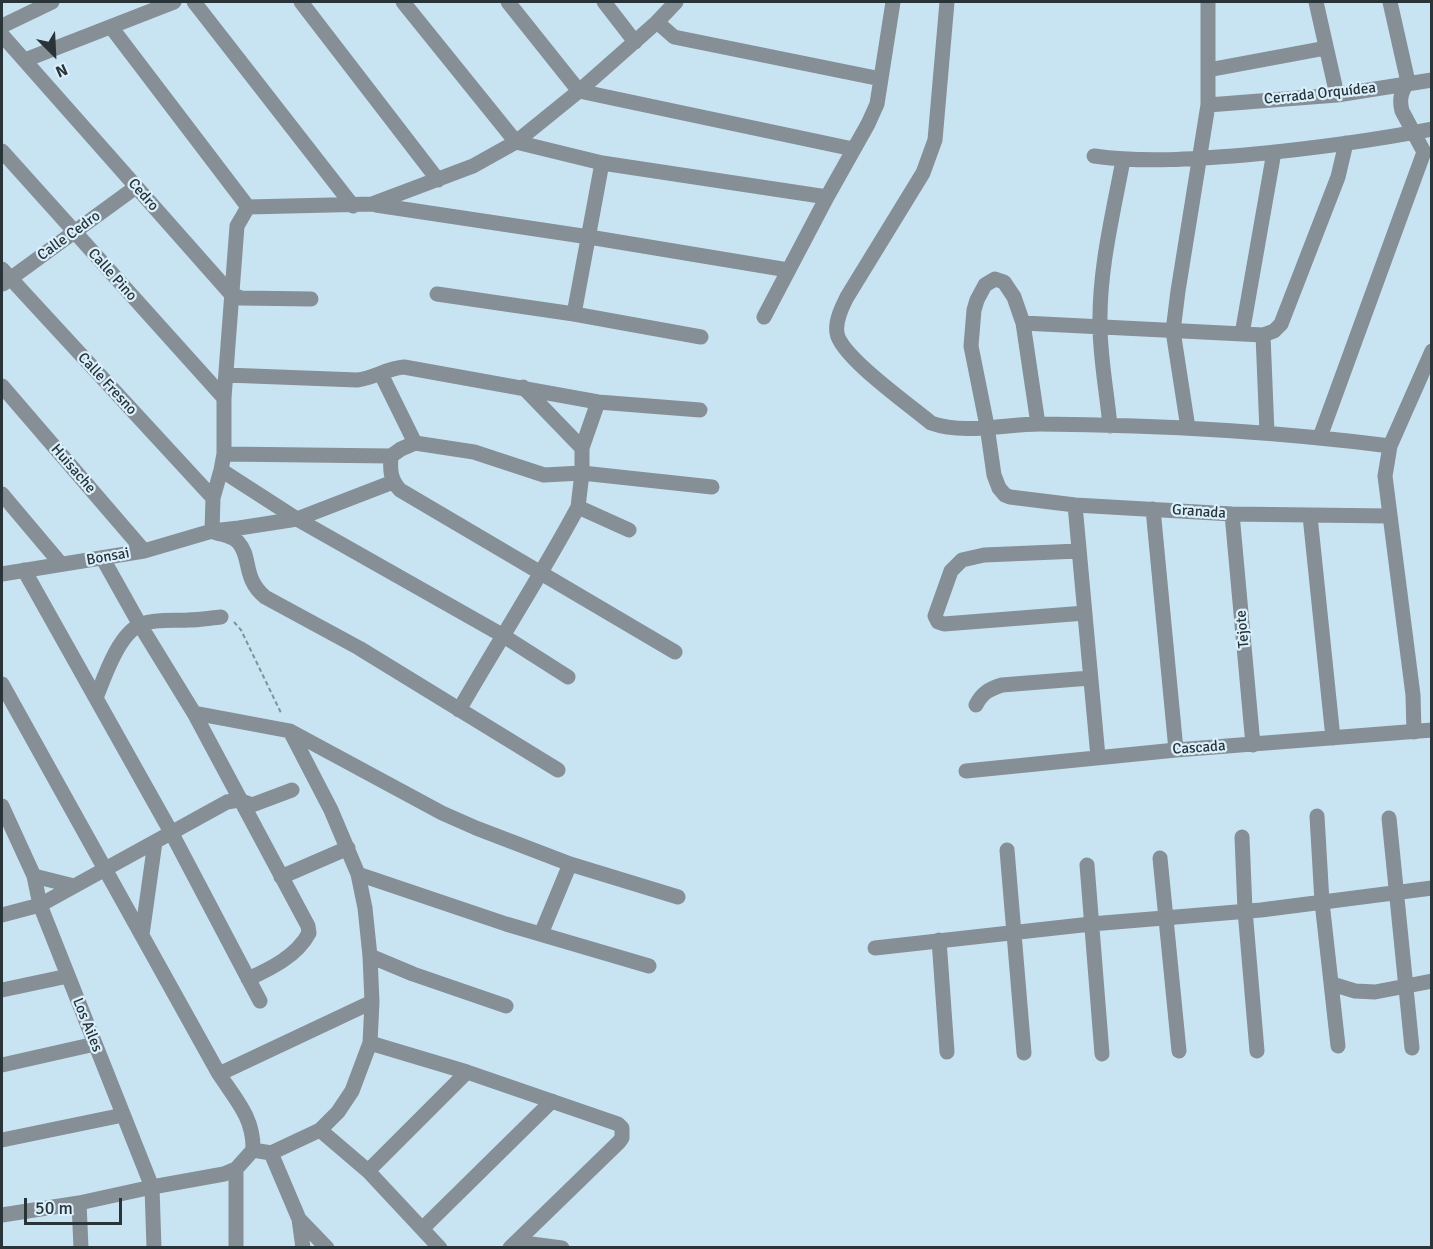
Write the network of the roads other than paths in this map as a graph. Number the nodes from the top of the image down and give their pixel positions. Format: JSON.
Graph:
{"nodes":[{"id":1,"x":52,"y":2,"type":"edge"},
{"id":2,"x":174,"y":2,"type":"edge"},
{"id":3,"x":194,"y":2,"type":"edge"},
{"id":4,"x":301,"y":2,"type":"edge"},
{"id":5,"x":403,"y":2,"type":"edge"},
{"id":6,"x":508,"y":2,"type":"edge"},
{"id":7,"x":604,"y":2,"type":"edge"},
{"id":8,"x":676,"y":2,"type":"edge"},
{"id":9,"x":890,"y":2,"type":"edge"},
{"id":10,"x":947,"y":2,"type":"edge"},
{"id":11,"x":1208,"y":2,"type":"edge"},
{"id":12,"x":1316,"y":2,"type":"edge"},
{"id":13,"x":1390,"y":2,"type":"edge"},
{"id":14,"x":657,"y":22,"type":"junction"},
{"id":15,"x":2,"y":26,"type":"edge"},
{"id":16,"x":111,"y":27,"type":"junction"},
{"id":17,"x":2,"y":34,"type":"edge"},
{"id":18,"x":635,"y":42,"type":"junction"},
{"id":19,"x":1326,"y":48,"type":"junction"},
{"id":20,"x":25,"y":60,"type":"junction"},
{"id":21,"x":1208,"y":70,"type":"junction"},
{"id":22,"x":881,"y":79,"type":"junction"},
{"id":23,"x":1431,"y":80,"type":"edge"},
{"id":24,"x":1408,"y":82,"type":"junction"},
{"id":25,"x":579,"y":91,"type":"junction"},
{"id":26,"x":1337,"y":95,"type":"junction"},
{"id":27,"x":1208,"y":105,"type":"junction"},
{"id":28,"x":1431,"y":129,"type":"edge"},
{"id":29,"x":1415,"y":132,"type":"junction"},
{"id":30,"x":516,"y":142,"type":"junction"},
{"id":31,"x":1346,"y":143,"type":"junction"},
{"id":32,"x":853,"y":149,"type":"junction"},
{"id":33,"x":2,"y":151,"type":"edge"},
{"id":34,"x":1274,"y":152,"type":"junction"},
{"id":35,"x":1094,"y":156,"type":"dead end"},
{"id":36,"x":1199,"y":159,"type":"junction"},
{"id":37,"x":1123,"y":160,"type":"junction"},
{"id":38,"x":1427,"y":160,"type":"edge"},
{"id":39,"x":602,"y":163,"type":"junction"},
{"id":40,"x":438,"y":180,"type":"junction"},
{"id":41,"x":136,"y":187,"type":"junction"},
{"id":42,"x":827,"y":197,"type":"junction"},
{"id":43,"x":372,"y":204,"type":"junction"},
{"id":44,"x":353,"y":206,"type":"junction"},
{"id":45,"x":248,"y":207,"type":"junction"},
{"id":46,"x":74,"y":233,"type":"junction"},
{"id":47,"x":589,"y":237,"type":"junction"},
{"id":48,"x":788,"y":270,"type":"junction"},
{"id":49,"x":4,"y":278,"type":"edge"},
{"id":50,"x":231,"y":294,"type":"junction"},
{"id":51,"x":437,"y":294,"type":"dead end"},
{"id":52,"x":311,"y":299,"type":"dead end"},
{"id":53,"x":574,"y":314,"type":"junction"},
{"id":54,"x":764,"y":317,"type":"dead end"},
{"id":55,"x":1023,"y":322,"type":"junction"},
{"id":56,"x":1100,"y":327,"type":"junction"},
{"id":57,"x":1173,"y":331,"type":"junction"},
{"id":58,"x":1242,"y":334,"type":"junction"},
{"id":59,"x":1263,"y":335,"type":"junction"},
{"id":60,"x":701,"y":337,"type":"dead end"},
{"id":61,"x":1431,"y":351,"type":"edge"},
{"id":62,"x":381,"y":374,"type":"junction"},
{"id":63,"x":226,"y":375,"type":"junction"},
{"id":64,"x":2,"y":386,"type":"edge"},
{"id":65,"x":522,"y":387,"type":"junction"},
{"id":66,"x":224,"y":398,"type":"junction"},
{"id":67,"x":598,"y":402,"type":"junction"},
{"id":68,"x":700,"y":410,"type":"dead end"},
{"id":69,"x":1038,"y":424,"type":"junction"},
{"id":70,"x":987,"y":426,"type":"junction"},
{"id":71,"x":1110,"y":426,"type":"junction"},
{"id":72,"x":1188,"y":428,"type":"junction"},
{"id":73,"x":1267,"y":433,"type":"junction"},
{"id":74,"x":1320,"y":437,"type":"junction"},
{"id":75,"x":415,"y":442,"type":"junction"},
{"id":76,"x":1390,"y":446,"type":"junction"},
{"id":77,"x":582,"y":448,"type":"junction"},
{"id":78,"x":224,"y":454,"type":"junction"},
{"id":79,"x":391,"y":456,"type":"junction"},
{"id":80,"x":221,"y":470,"type":"junction"},
{"id":81,"x":582,"y":473,"type":"junction"},
{"id":82,"x":393,"y":482,"type":"junction"},
{"id":83,"x":712,"y":487,"type":"dead end"},
{"id":84,"x":2,"y":494,"type":"edge"},
{"id":85,"x":213,"y":498,"type":"junction"},
{"id":86,"x":1075,"y":505,"type":"junction"},
{"id":87,"x":578,"y":507,"type":"junction"},
{"id":88,"x":1153,"y":509,"type":"junction"},
{"id":89,"x":1232,"y":514,"type":"junction"},
{"id":90,"x":1310,"y":516,"type":"junction"},
{"id":91,"x":1389,"y":516,"type":"junction"},
{"id":92,"x":297,"y":519,"type":"junction"},
{"id":93,"x":629,"y":530,"type":"dead end"},
{"id":94,"x":212,"y":531,"type":"junction"},
{"id":95,"x":144,"y":551,"type":"junction"},
{"id":96,"x":1079,"y":551,"type":"junction"},
{"id":97,"x":103,"y":559,"type":"junction"},
{"id":98,"x":61,"y":564,"type":"junction"},
{"id":99,"x":24,"y":570,"type":"junction"},
{"id":100,"x":539,"y":573,"type":"junction"},
{"id":101,"x":2,"y":574,"type":"edge"},
{"id":102,"x":1084,"y":613,"type":"junction"},
{"id":103,"x":221,"y":617,"type":"road end"},
{"id":104,"x":140,"y":625,"type":"junction"},
{"id":105,"x":502,"y":635,"type":"junction"},
{"id":106,"x":675,"y":652,"type":"dead end"},
{"id":107,"x":568,"y":677,"type":"dead end"},
{"id":108,"x":1090,"y":678,"type":"junction"},
{"id":109,"x":2,"y":684,"type":"edge"},
{"id":110,"x":96,"y":698,"type":"junction"},
{"id":111,"x":976,"y":705,"type":"dead end"},
{"id":112,"x":459,"y":710,"type":"junction"},
{"id":113,"x":194,"y":713,"type":"junction"},
{"id":114,"x":1431,"y":730,"type":"edge"},
{"id":115,"x":290,"y":731,"type":"junction"},
{"id":116,"x":1414,"y":732,"type":"junction"},
{"id":117,"x":1333,"y":738,"type":"junction"},
{"id":118,"x":1253,"y":745,"type":"junction"},
{"id":119,"x":1176,"y":750,"type":"junction"},
{"id":120,"x":1098,"y":757,"type":"junction"},
{"id":121,"x":558,"y":770,"type":"dead end"},
{"id":122,"x":966,"y":771,"type":"dead end"},
{"id":123,"x":292,"y":790,"type":"dead end"},
{"id":124,"x":239,"y":800,"type":"junction"},
{"id":125,"x":2,"y":806,"type":"edge"},
{"id":126,"x":1317,"y":816,"type":"dead end"},
{"id":127,"x":1389,"y":818,"type":"dead end"},
{"id":128,"x":171,"y":832,"type":"junction"},
{"id":129,"x":1242,"y":837,"type":"dead end"},
{"id":130,"x":155,"y":842,"type":"junction"},
{"id":131,"x":348,"y":848,"type":"junction"},
{"id":132,"x":1007,"y":850,"type":"dead end"},
{"id":133,"x":1160,"y":858,"type":"dead end"},
{"id":134,"x":570,"y":864,"type":"junction"},
{"id":135,"x":1087,"y":864,"type":"dead end"},
{"id":136,"x":106,"y":869,"type":"junction"},
{"id":137,"x":358,"y":874,"type":"junction"},
{"id":138,"x":34,"y":876,"type":"junction"},
{"id":139,"x":281,"y":877,"type":"junction"},
{"id":140,"x":74,"y":886,"type":"junction"},
{"id":141,"x":1431,"y":888,"type":"edge"},
{"id":142,"x":1396,"y":893,"type":"junction"},
{"id":143,"x":678,"y":897,"type":"dead end"},
{"id":144,"x":1322,"y":903,"type":"junction"},
{"id":145,"x":40,"y":905,"type":"junction"},
{"id":146,"x":1245,"y":910,"type":"junction"},
{"id":147,"x":2,"y":915,"type":"edge"},
{"id":148,"x":1165,"y":917,"type":"junction"},
{"id":149,"x":1091,"y":924,"type":"junction"},
{"id":150,"x":1013,"y":932,"type":"junction"},
{"id":151,"x":541,"y":934,"type":"junction"},
{"id":152,"x":142,"y":935,"type":"junction"},
{"id":153,"x":939,"y":940,"type":"junction"},
{"id":154,"x":874,"y":948,"type":"dead end"},
{"id":155,"x":370,"y":956,"type":"junction"},
{"id":156,"x":650,"y":966,"type":"dead end"},
{"id":157,"x":68,"y":975,"type":"junction"},
{"id":158,"x":248,"y":979,"type":"junction"},
{"id":159,"x":1431,"y":981,"type":"edge"},
{"id":160,"x":1332,"y":984,"type":"junction"},
{"id":161,"x":1407,"y":986,"type":"junction"},
{"id":162,"x":2,"y":990,"type":"edge"},
{"id":163,"x":260,"y":1001,"type":"dead end"},
{"id":164,"x":372,"y":1002,"type":"junction"},
{"id":165,"x":506,"y":1006,"type":"dead end"},
{"id":166,"x":370,"y":1043,"type":"junction"},
{"id":167,"x":95,"y":1044,"type":"junction"},
{"id":168,"x":1338,"y":1046,"type":"dead end"},
{"id":169,"x":1412,"y":1048,"type":"dead end"},
{"id":170,"x":1179,"y":1051,"type":"dead end"},
{"id":171,"x":1257,"y":1051,"type":"dead end"},
{"id":172,"x":947,"y":1052,"type":"dead end"},
{"id":173,"x":1024,"y":1053,"type":"dead end"},
{"id":174,"x":1102,"y":1054,"type":"dead end"},
{"id":175,"x":2,"y":1065,"type":"edge"},
{"id":176,"x":467,"y":1072,"type":"junction"},
{"id":177,"x":219,"y":1074,"type":"junction"},
{"id":178,"x":552,"y":1101,"type":"junction"},
{"id":179,"x":123,"y":1115,"type":"junction"},
{"id":180,"x":320,"y":1130,"type":"junction"},
{"id":181,"x":2,"y":1140,"type":"edge"},
{"id":182,"x":253,"y":1150,"type":"junction"},
{"id":183,"x":271,"y":1153,"type":"junction"},
{"id":184,"x":236,"y":1170,"type":"junction"},
{"id":185,"x":368,"y":1171,"type":"junction"},
{"id":186,"x":152,"y":1186,"type":"junction"},
{"id":187,"x":79,"y":1203,"type":"junction"},
{"id":188,"x":2,"y":1215,"type":"edge"},
{"id":189,"x":299,"y":1218,"type":"junction"},
{"id":190,"x":423,"y":1228,"type":"junction"},
{"id":191,"x":513,"y":1245,"type":"edge"},
{"id":192,"x":81,"y":1248,"type":"edge"},
{"id":193,"x":154,"y":1248,"type":"edge"},
{"id":194,"x":236,"y":1248,"type":"edge"},
{"id":195,"x":303,"y":1248,"type":"edge"},
{"id":196,"x":327,"y":1248,"type":"edge"},
{"id":197,"x":440,"y":1248,"type":"edge"},
{"id":198,"x":562,"y":1248,"type":"edge"}],
"edges":[{"from":1,"to":15,"type":"street"},
{"from":2,"to":16,"type":"street"},
{"from":3,"to":44,"type":"street"},
{"from":4,"to":40,"type":"street"},
{"from":5,"to":30,"type":"street"},
{"from":6,"to":25,"type":"street"},
{"from":7,"to":18,"type":"street"},
{"from":8,"to":14,"type":"street"},
{"from":9,"to":22,"type":"street"},
{"from":10,"to":70,"type":"street"},
{"from":11,"to":21,"type":"street"},
{"from":12,"to":19,"type":"street"},
{"from":13,"to":24,"type":"street"},
{"from":14,"to":18,"type":"street"},
{"from":14,"to":22,"type":"street"},
{"from":16,"to":20,"type":"street"},
{"from":16,"to":45,"type":"street"},
{"from":17,"to":20,"type":"street","name":"Cedro"},
{"from":18,"to":25,"type":"street"},
{"from":19,"to":21,"type":"street"},
{"from":19,"to":26,"type":"street"},
{"from":20,"to":41,"type":"street","name":"Cedro"},
{"from":21,"to":27,"type":"street"},
{"from":22,"to":32,"type":"street"},
{"from":23,"to":24,"type":"street","name":"Cerrada Orquídea"},
{"from":24,"to":26,"type":"street","name":"Cerrada Orquídea"},
{"from":24,"to":29,"type":"street"},
{"from":25,"to":30,"type":"street"},
{"from":25,"to":32,"type":"street"},
{"from":26,"to":27,"type":"street","name":"Cerrada Orquídea"},
{"from":27,"to":36,"type":"street"},
{"from":28,"to":29,"type":"street"},
{"from":29,"to":31,"type":"street"},
{"from":29,"to":38,"type":"street"},
{"from":30,"to":39,"type":"street"},
{"from":30,"to":40,"type":"street"},
{"from":31,"to":34,"type":"street"},
{"from":31,"to":59,"type":"street"},
{"from":32,"to":42,"type":"street"},
{"from":33,"to":46,"type":"street","name":"Calle Pino"},
{"from":34,"to":36,"type":"street"},
{"from":34,"to":58,"type":"street"},
{"from":35,"to":37,"type":"street"},
{"from":36,"to":37,"type":"street"},
{"from":36,"to":57,"type":"street"},
{"from":37,"to":56,"type":"street"},
{"from":38,"to":74,"type":"street"},
{"from":39,"to":42,"type":"street"},
{"from":39,"to":47,"type":"street"},
{"from":40,"to":43,"type":"street"},
{"from":41,"to":46,"type":"street","name":"Calle Cedro"},
{"from":41,"to":50,"type":"street","name":"Cedro"},
{"from":42,"to":48,"type":"street"},
{"from":43,"to":44,"type":"street"},
{"from":43,"to":47,"type":"street"},
{"from":44,"to":45,"type":"street"},
{"from":45,"to":50,"type":"street"},
{"from":46,"to":49,"type":"street","name":"Calle Cedro"},
{"from":46,"to":66,"type":"street","name":"Calle Pino"},
{"from":47,"to":48,"type":"street"},
{"from":47,"to":53,"type":"street"},
{"from":48,"to":54,"type":"street"},
{"from":49,"to":85,"type":"street","name":"Calle Fresno"},
{"from":50,"to":52,"type":"street"},
{"from":50,"to":63,"type":"street"},
{"from":51,"to":53,"type":"street"},
{"from":53,"to":60,"type":"street"},
{"from":55,"to":56,"type":"street"},
{"from":55,"to":69,"type":"street"},
{"from":55,"to":70,"type":"street"},
{"from":56,"to":57,"type":"street"},
{"from":56,"to":71,"type":"street"},
{"from":57,"to":58,"type":"street"},
{"from":57,"to":72,"type":"street"},
{"from":58,"to":59,"type":"street"},
{"from":59,"to":73,"type":"street"},
{"from":61,"to":76,"type":"street"},
{"from":62,"to":63,"type":"street"},
{"from":62,"to":65,"type":"street"},
{"from":62,"to":75,"type":"street"},
{"from":63,"to":66,"type":"street"},
{"from":64,"to":95,"type":"street","name":"Huisache"},
{"from":65,"to":67,"type":"street"},
{"from":65,"to":77,"type":"street"},
{"from":66,"to":78,"type":"street"},
{"from":67,"to":68,"type":"street"},
{"from":67,"to":77,"type":"street"},
{"from":69,"to":70,"type":"street"},
{"from":69,"to":71,"type":"street"},
{"from":70,"to":86,"type":"street","name":"Granada"},
{"from":71,"to":72,"type":"street"},
{"from":72,"to":73,"type":"street"},
{"from":73,"to":74,"type":"street"},
{"from":74,"to":76,"type":"street"},
{"from":75,"to":79,"type":"street"},
{"from":75,"to":81,"type":"street"},
{"from":76,"to":91,"type":"street"},
{"from":77,"to":81,"type":"street"},
{"from":78,"to":79,"type":"street"},
{"from":78,"to":80,"type":"street"},
{"from":79,"to":82,"type":"street"},
{"from":80,"to":85,"type":"street"},
{"from":80,"to":92,"type":"street"},
{"from":81,"to":83,"type":"street"},
{"from":81,"to":87,"type":"street"},
{"from":82,"to":92,"type":"street","name":"Bonsai"},
{"from":82,"to":100,"type":"street"},
{"from":84,"to":98,"type":"street"},
{"from":85,"to":94,"type":"street"},
{"from":86,"to":88,"type":"street","name":"Granada"},
{"from":86,"to":96,"type":"street"},
{"from":87,"to":93,"type":"street"},
{"from":87,"to":100,"type":"street"},
{"from":88,"to":89,"type":"street","name":"Granada"},
{"from":88,"to":119,"type":"street"},
{"from":89,"to":90,"type":"street","name":"Granada"},
{"from":89,"to":118,"type":"street","name":"Tejote"},
{"from":90,"to":91,"type":"street","name":"Granada"},
{"from":90,"to":117,"type":"street"},
{"from":91,"to":116,"type":"street"},
{"from":92,"to":94,"type":"street","name":"Bonsai"},
{"from":92,"to":105,"type":"street"},
{"from":94,"to":95,"type":"street","name":"Bonsai"},
{"from":94,"to":112,"type":"street"},
{"from":95,"to":97,"type":"street","name":"Bonsai"},
{"from":96,"to":102,"type":"street"},
{"from":96,"to":102,"type":"street"},
{"from":97,"to":98,"type":"street","name":"Bonsai"},
{"from":97,"to":104,"type":"street"},
{"from":98,"to":99,"type":"street","name":"Bonsai"},
{"from":99,"to":101,"type":"street","name":"Bonsai"},
{"from":99,"to":110,"type":"street"},
{"from":100,"to":105,"type":"street"},
{"from":100,"to":106,"type":"street"},
{"from":102,"to":108,"type":"street"},
{"from":103,"to":104,"type":"street"},
{"from":104,"to":110,"type":"street"},
{"from":104,"to":113,"type":"street"},
{"from":105,"to":107,"type":"street"},
{"from":105,"to":112,"type":"street"},
{"from":108,"to":111,"type":"street"},
{"from":108,"to":120,"type":"street"},
{"from":109,"to":136,"type":"street"},
{"from":110,"to":128,"type":"street"},
{"from":112,"to":121,"type":"street"},
{"from":113,"to":115,"type":"street"},
{"from":113,"to":124,"type":"street"},
{"from":114,"to":116,"type":"street","name":"Cascada"},
{"from":115,"to":131,"type":"street"},
{"from":115,"to":134,"type":"street"},
{"from":116,"to":117,"type":"street","name":"Cascada"},
{"from":117,"to":118,"type":"street","name":"Cascada"},
{"from":118,"to":119,"type":"street","name":"Cascada"},
{"from":119,"to":120,"type":"street","name":"Cascada"},
{"from":120,"to":122,"type":"street","name":"Cascada"},
{"from":123,"to":124,"type":"street"},
{"from":124,"to":128,"type":"street"},
{"from":124,"to":139,"type":"street"},
{"from":125,"to":138,"type":"street","name":"Los Ailes"},
{"from":126,"to":144,"type":"street"},
{"from":127,"to":142,"type":"street"},
{"from":128,"to":130,"type":"street"},
{"from":128,"to":158,"type":"street"},
{"from":129,"to":146,"type":"street"},
{"from":130,"to":136,"type":"street"},
{"from":130,"to":152,"type":"street"},
{"from":131,"to":137,"type":"street"},
{"from":131,"to":139,"type":"street"},
{"from":132,"to":150,"type":"street"},
{"from":133,"to":148,"type":"street"},
{"from":134,"to":143,"type":"street"},
{"from":134,"to":151,"type":"street"},
{"from":135,"to":149,"type":"street"},
{"from":136,"to":140,"type":"street"},
{"from":136,"to":152,"type":"street"},
{"from":137,"to":151,"type":"street"},
{"from":137,"to":155,"type":"street"},
{"from":138,"to":140,"type":"street"},
{"from":138,"to":145,"type":"street","name":"Los Ailes"},
{"from":139,"to":158,"type":"street"},
{"from":140,"to":145,"type":"street"},
{"from":141,"to":142,"type":"street"},
{"from":142,"to":144,"type":"street"},
{"from":142,"to":161,"type":"street"},
{"from":144,"to":146,"type":"street"},
{"from":144,"to":160,"type":"street"},
{"from":145,"to":147,"type":"street"},
{"from":145,"to":157,"type":"street","name":"Los Ailes"},
{"from":146,"to":148,"type":"street"},
{"from":146,"to":171,"type":"street"},
{"from":148,"to":149,"type":"street"},
{"from":148,"to":170,"type":"street"},
{"from":149,"to":150,"type":"street"},
{"from":149,"to":174,"type":"street"},
{"from":150,"to":153,"type":"street"},
{"from":150,"to":173,"type":"street"},
{"from":151,"to":156,"type":"street"},
{"from":152,"to":177,"type":"street"},
{"from":153,"to":154,"type":"street"},
{"from":153,"to":172,"type":"street"},
{"from":155,"to":164,"type":"street"},
{"from":155,"to":165,"type":"street"},
{"from":157,"to":162,"type":"street"},
{"from":157,"to":167,"type":"street","name":"Los Ailes"},
{"from":158,"to":163,"type":"street"},
{"from":159,"to":161,"type":"street"},
{"from":160,"to":161,"type":"street"},
{"from":160,"to":168,"type":"street"},
{"from":161,"to":169,"type":"street"},
{"from":164,"to":166,"type":"street"},
{"from":164,"to":177,"type":"street"},
{"from":166,"to":176,"type":"street"},
{"from":166,"to":180,"type":"street"},
{"from":167,"to":175,"type":"street"},
{"from":167,"to":179,"type":"street","name":"Los Ailes"},
{"from":176,"to":178,"type":"street"},
{"from":176,"to":185,"type":"street"},
{"from":177,"to":182,"type":"street"},
{"from":178,"to":190,"type":"street"},
{"from":178,"to":191,"type":"street"},
{"from":179,"to":181,"type":"street"},
{"from":179,"to":186,"type":"street","name":"Los Ailes"},
{"from":180,"to":183,"type":"street"},
{"from":180,"to":185,"type":"street"},
{"from":182,"to":183,"type":"street"},
{"from":182,"to":184,"type":"street"},
{"from":183,"to":189,"type":"street"},
{"from":184,"to":186,"type":"street"},
{"from":184,"to":194,"type":"street"},
{"from":185,"to":190,"type":"street"},
{"from":186,"to":187,"type":"street"},
{"from":186,"to":193,"type":"street","name":"Los Ailes"},
{"from":187,"to":188,"type":"street"},
{"from":187,"to":192,"type":"street"},
{"from":189,"to":195,"type":"street"},
{"from":189,"to":196,"type":"street"},
{"from":190,"to":197,"type":"street"},
{"from":191,"to":198,"type":"street"}]}
